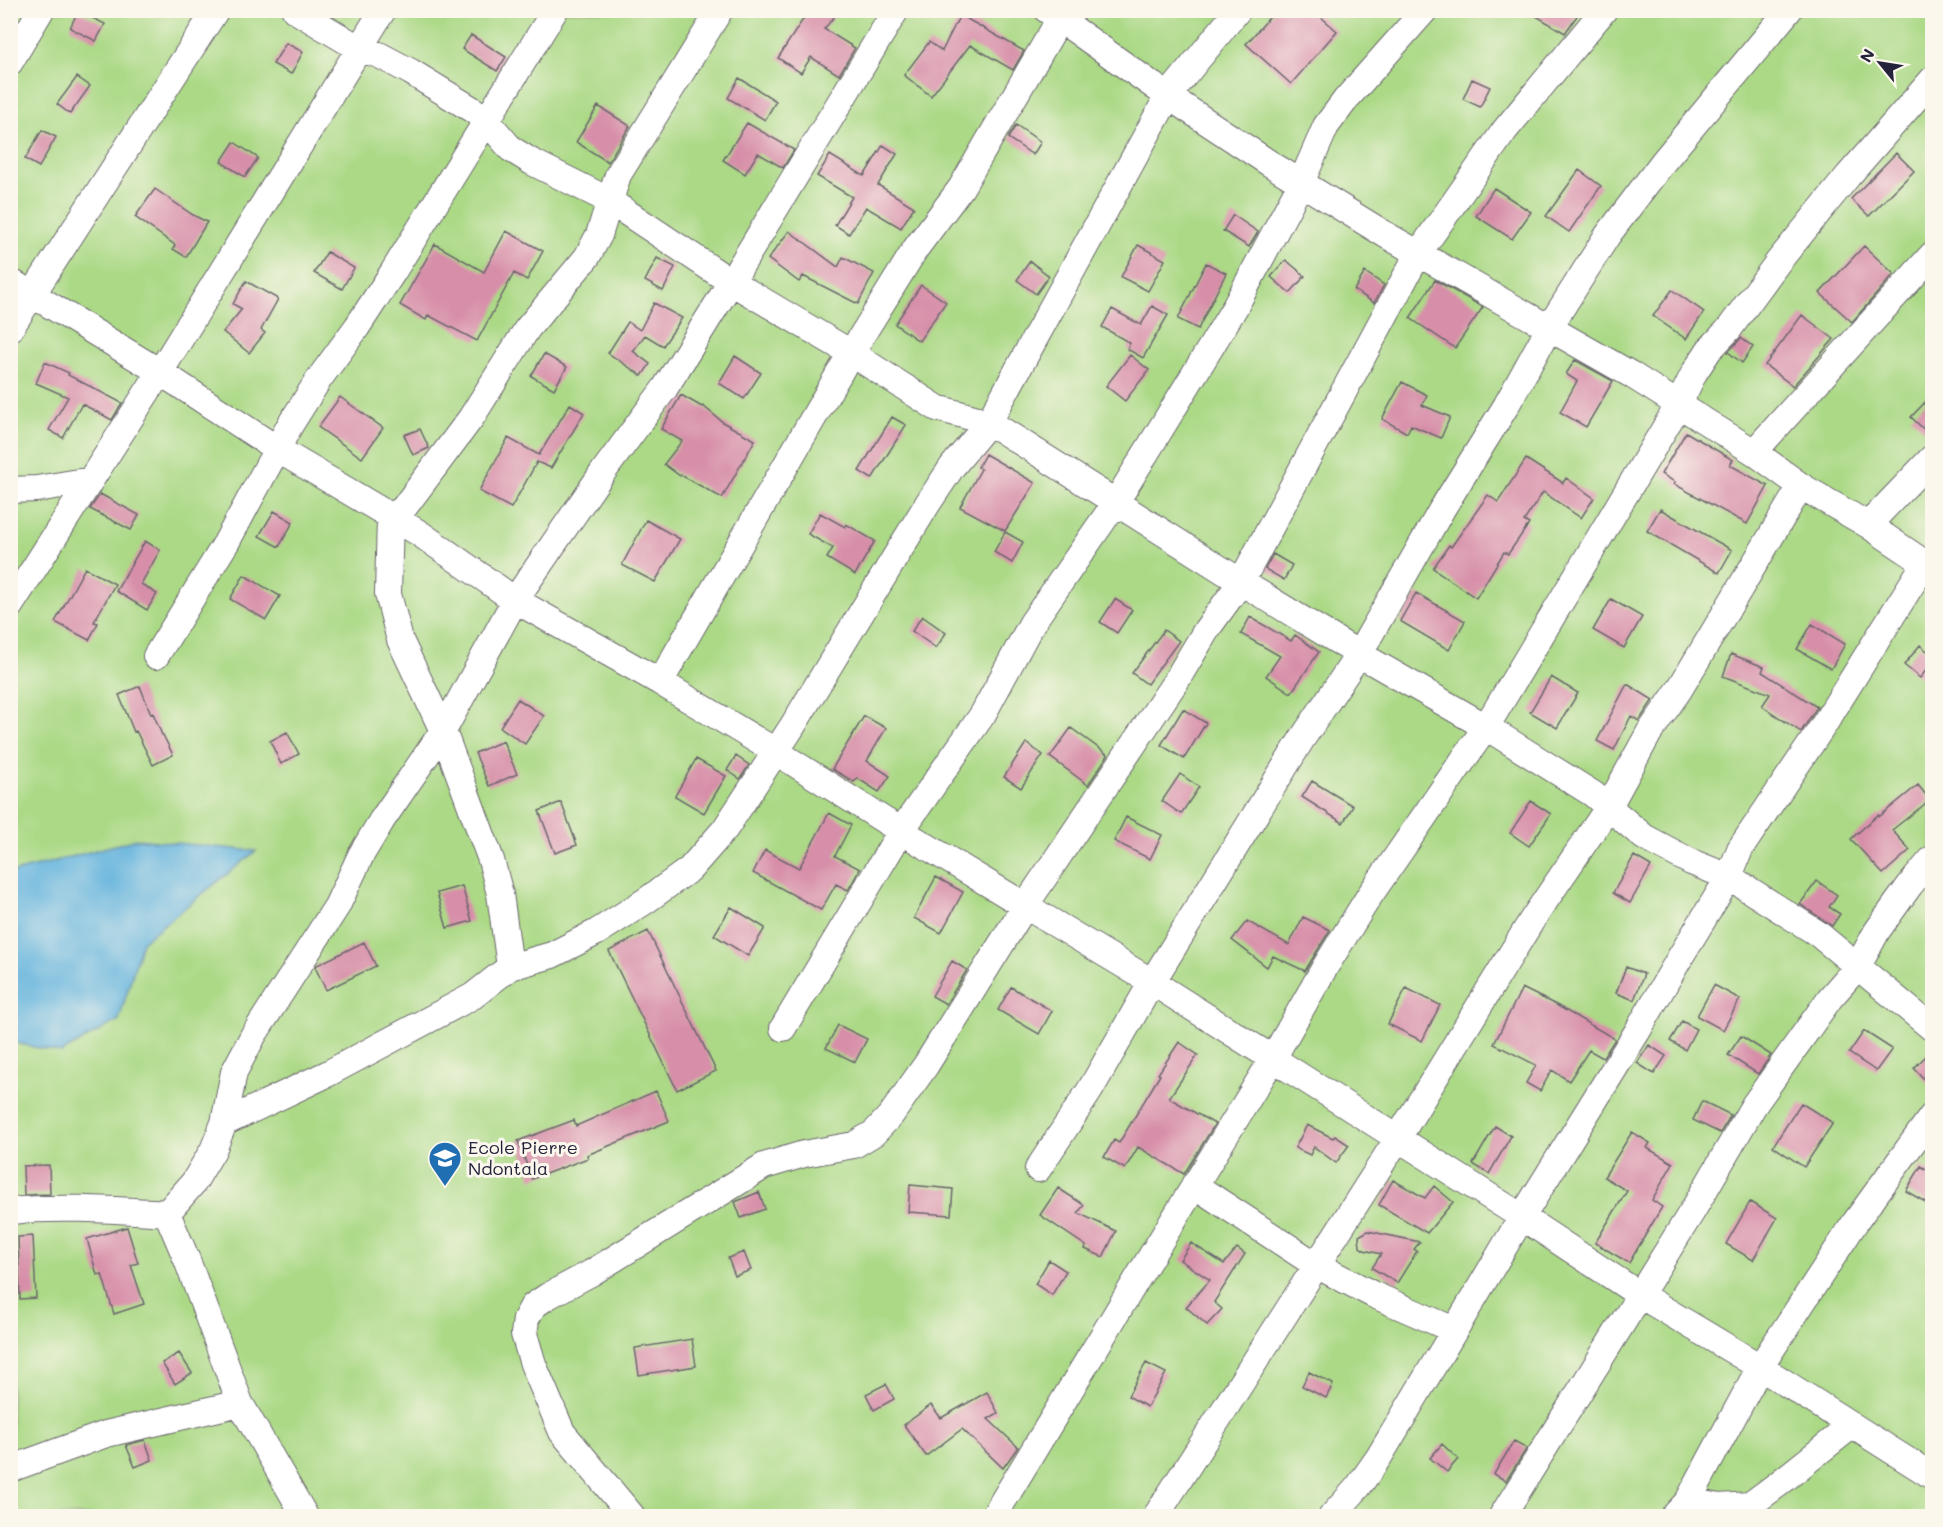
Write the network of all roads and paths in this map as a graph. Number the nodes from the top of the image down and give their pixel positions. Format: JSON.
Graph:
{"nodes":[{"id":1,"x":41,"y":10,"type":"edge"},
{"id":2,"x":216,"y":10,"type":"edge"},
{"id":3,"x":295,"y":10,"type":"edge"},
{"id":4,"x":383,"y":10,"type":"edge"},
{"id":5,"x":555,"y":10,"type":"edge"},
{"id":6,"x":720,"y":10,"type":"edge"},
{"id":7,"x":896,"y":10,"type":"edge"},
{"id":8,"x":1238,"y":10,"type":"edge"},
{"id":9,"x":1425,"y":10,"type":"edge"},
{"id":10,"x":1604,"y":10,"type":"edge"},
{"id":11,"x":1789,"y":10,"type":"edge"},
{"id":12,"x":1058,"y":13,"type":"edge"},
{"id":13,"x":360,"y":49,"type":"junction"},
{"id":14,"x":10,"y":62,"type":"edge"},
{"id":15,"x":1932,"y":80,"type":"edge"},
{"id":16,"x":1168,"y":96,"type":"junction"},
{"id":17,"x":487,"y":121,"type":"junction"},
{"id":18,"x":1301,"y":183,"type":"junction"},
{"id":19,"x":608,"y":200,"type":"junction"},
{"id":20,"x":1418,"y":254,"type":"junction"},
{"id":21,"x":1932,"y":255,"type":"edge"},
{"id":22,"x":731,"y":282,"type":"junction"},
{"id":23,"x":22,"y":287,"type":"edge"},
{"id":24,"x":1549,"y":328,"type":"junction"},
{"id":25,"x":10,"y":329,"type":"edge"},
{"id":26,"x":851,"y":353,"type":"junction"},
{"id":27,"x":160,"y":372,"type":"junction"},
{"id":28,"x":1678,"y":406,"type":"junction"},
{"id":29,"x":989,"y":422,"type":"junction"},
{"id":30,"x":277,"y":449,"type":"junction"},
{"id":31,"x":1754,"y":452,"type":"junction"},
{"id":32,"x":1932,"y":458,"type":"edge"},
{"id":33,"x":91,"y":480,"type":"junction"},
{"id":34,"x":1802,"y":486,"type":"junction"},
{"id":35,"x":10,"y":490,"type":"edge"},
{"id":36,"x":1116,"y":502,"type":"junction"},
{"id":37,"x":390,"y":517,"type":"junction"},
{"id":38,"x":1868,"y":525,"type":"junction"},
{"id":39,"x":1929,"y":566,"type":"edge"},
{"id":40,"x":1241,"y":582,"type":"junction"},
{"id":41,"x":515,"y":600,"type":"junction"},
{"id":42,"x":10,"y":606,"type":"edge"},
{"id":43,"x":1359,"y":654,"type":"junction"},
{"id":44,"x":156,"y":656,"type":"dead end"},
{"id":45,"x":660,"y":682,"type":"junction"},
{"id":46,"x":1486,"y":727,"type":"junction"},
{"id":47,"x":443,"y":731,"type":"junction"},
{"id":48,"x":775,"y":751,"type":"junction"},
{"id":49,"x":1608,"y":808,"type":"junction"},
{"id":50,"x":901,"y":831,"type":"junction"},
{"id":51,"x":1932,"y":859,"type":"edge"},
{"id":52,"x":1729,"y":877,"type":"junction"},
{"id":53,"x":1025,"y":906,"type":"junction"},
{"id":54,"x":1858,"y":966,"type":"junction"},
{"id":55,"x":510,"y":967,"type":"junction"},
{"id":56,"x":1152,"y":982,"type":"junction"},
{"id":57,"x":783,"y":1028,"type":"dead end"},
{"id":58,"x":1932,"y":1028,"type":"edge"},
{"id":59,"x":1272,"y":1060,"type":"junction"},
{"id":60,"x":1932,"y":1116,"type":"edge"},
{"id":61,"x":224,"y":1123,"type":"junction"},
{"id":62,"x":1398,"y":1138,"type":"junction"},
{"id":63,"x":1038,"y":1169,"type":"dead end"},
{"id":64,"x":1194,"y":1185,"type":"junction"},
{"id":65,"x":10,"y":1211,"type":"edge"},
{"id":66,"x":167,"y":1213,"type":"junction"},
{"id":67,"x":1522,"y":1217,"type":"junction"},
{"id":68,"x":1316,"y":1264,"type":"junction"},
{"id":69,"x":1640,"y":1295,"type":"junction"},
{"id":70,"x":1454,"y":1330,"type":"junction"},
{"id":71,"x":1760,"y":1367,"type":"junction"},
{"id":72,"x":240,"y":1403,"type":"junction"},
{"id":73,"x":1851,"y":1426,"type":"junction"},
{"id":74,"x":10,"y":1469,"type":"edge"},
{"id":75,"x":1932,"y":1476,"type":"edge"},
{"id":76,"x":1681,"y":1509,"type":"edge"},
{"id":77,"x":1754,"y":1511,"type":"edge"},
{"id":78,"x":305,"y":1516,"type":"edge"},
{"id":79,"x":632,"y":1516,"type":"edge"},
{"id":80,"x":994,"y":1516,"type":"edge"},
{"id":81,"x":1156,"y":1516,"type":"edge"},
{"id":82,"x":1332,"y":1516,"type":"edge"},
{"id":83,"x":1502,"y":1516,"type":"edge"}],
"edges":[{"from":1,"to":14,"type":"street"},
{"from":2,"to":23,"type":"street"},
{"from":3,"to":13,"type":"street"},
{"from":4,"to":13,"type":"street"},
{"from":5,"to":17,"type":"street"},
{"from":6,"to":19,"type":"street"},
{"from":7,"to":22,"type":"street"},
{"from":8,"to":16,"type":"street"},
{"from":9,"to":18,"type":"street"},
{"from":10,"to":20,"type":"street"},
{"from":11,"to":24,"type":"street"},
{"from":12,"to":16,"type":"street"},
{"from":12,"to":26,"type":"street"},
{"from":13,"to":17,"type":"street"},
{"from":13,"to":27,"type":"street"},
{"from":15,"to":28,"type":"street"},
{"from":16,"to":18,"type":"street"},
{"from":16,"to":29,"type":"street"},
{"from":17,"to":19,"type":"street"},
{"from":17,"to":30,"type":"street"},
{"from":18,"to":20,"type":"street"},
{"from":18,"to":36,"type":"street"},
{"from":19,"to":22,"type":"street"},
{"from":19,"to":37,"type":"street"},
{"from":20,"to":24,"type":"street"},
{"from":20,"to":40,"type":"street"},
{"from":21,"to":31,"type":"street"},
{"from":22,"to":26,"type":"street"},
{"from":22,"to":41,"type":"street"},
{"from":23,"to":25,"type":"street"},
{"from":23,"to":27,"type":"street"},
{"from":24,"to":28,"type":"street"},
{"from":24,"to":43,"type":"street"},
{"from":26,"to":29,"type":"street"},
{"from":26,"to":45,"type":"street"},
{"from":27,"to":30,"type":"street"},
{"from":27,"to":33,"type":"street"},
{"from":28,"to":31,"type":"street"},
{"from":28,"to":46,"type":"street"},
{"from":29,"to":36,"type":"street"},
{"from":29,"to":48,"type":"street"},
{"from":30,"to":37,"type":"street"},
{"from":30,"to":44,"type":"street"},
{"from":31,"to":34,"type":"street"},
{"from":32,"to":38,"type":"street"},
{"from":33,"to":35,"type":"street"},
{"from":33,"to":42,"type":"street"},
{"from":34,"to":38,"type":"street"},
{"from":34,"to":49,"type":"street"},
{"from":36,"to":40,"type":"street"},
{"from":36,"to":50,"type":"street"},
{"from":37,"to":41,"type":"street"},
{"from":37,"to":47,"type":"street"},
{"from":38,"to":39,"type":"street"},
{"from":39,"to":52,"type":"street"},
{"from":40,"to":43,"type":"street"},
{"from":40,"to":53,"type":"street"},
{"from":41,"to":45,"type":"street"},
{"from":41,"to":47,"type":"street"},
{"from":43,"to":46,"type":"street"},
{"from":43,"to":56,"type":"street"},
{"from":45,"to":48,"type":"street"},
{"from":46,"to":49,"type":"street"},
{"from":46,"to":59,"type":"street"},
{"from":47,"to":55,"type":"street"},
{"from":47,"to":61,"type":"street"},
{"from":48,"to":50,"type":"street"},
{"from":48,"to":55,"type":"street"},
{"from":49,"to":52,"type":"street"},
{"from":49,"to":62,"type":"street"},
{"from":50,"to":53,"type":"street"},
{"from":50,"to":57,"type":"street"},
{"from":51,"to":54,"type":"street"},
{"from":52,"to":54,"type":"street"},
{"from":52,"to":67,"type":"street"},
{"from":53,"to":56,"type":"street"},
{"from":53,"to":79,"type":"street"},
{"from":54,"to":58,"type":"street"},
{"from":54,"to":69,"type":"street"},
{"from":55,"to":61,"type":"street"},
{"from":56,"to":59,"type":"street"},
{"from":56,"to":63,"type":"street"},
{"from":59,"to":62,"type":"street"},
{"from":59,"to":64,"type":"street"},
{"from":60,"to":71,"type":"street"},
{"from":61,"to":66,"type":"street"},
{"from":62,"to":67,"type":"street"},
{"from":62,"to":68,"type":"street"},
{"from":64,"to":68,"type":"street"},
{"from":64,"to":80,"type":"street"},
{"from":65,"to":66,"type":"street"},
{"from":66,"to":72,"type":"street"},
{"from":67,"to":69,"type":"street"},
{"from":67,"to":70,"type":"street"},
{"from":68,"to":70,"type":"street"},
{"from":68,"to":81,"type":"street"},
{"from":69,"to":71,"type":"street"},
{"from":69,"to":83,"type":"street"},
{"from":70,"to":82,"type":"street"},
{"from":71,"to":73,"type":"street"},
{"from":71,"to":76,"type":"street"},
{"from":72,"to":74,"type":"street"},
{"from":72,"to":78,"type":"street"},
{"from":73,"to":75,"type":"street"},
{"from":73,"to":77,"type":"street"},
{"from":76,"to":77,"type":"street"}]}
